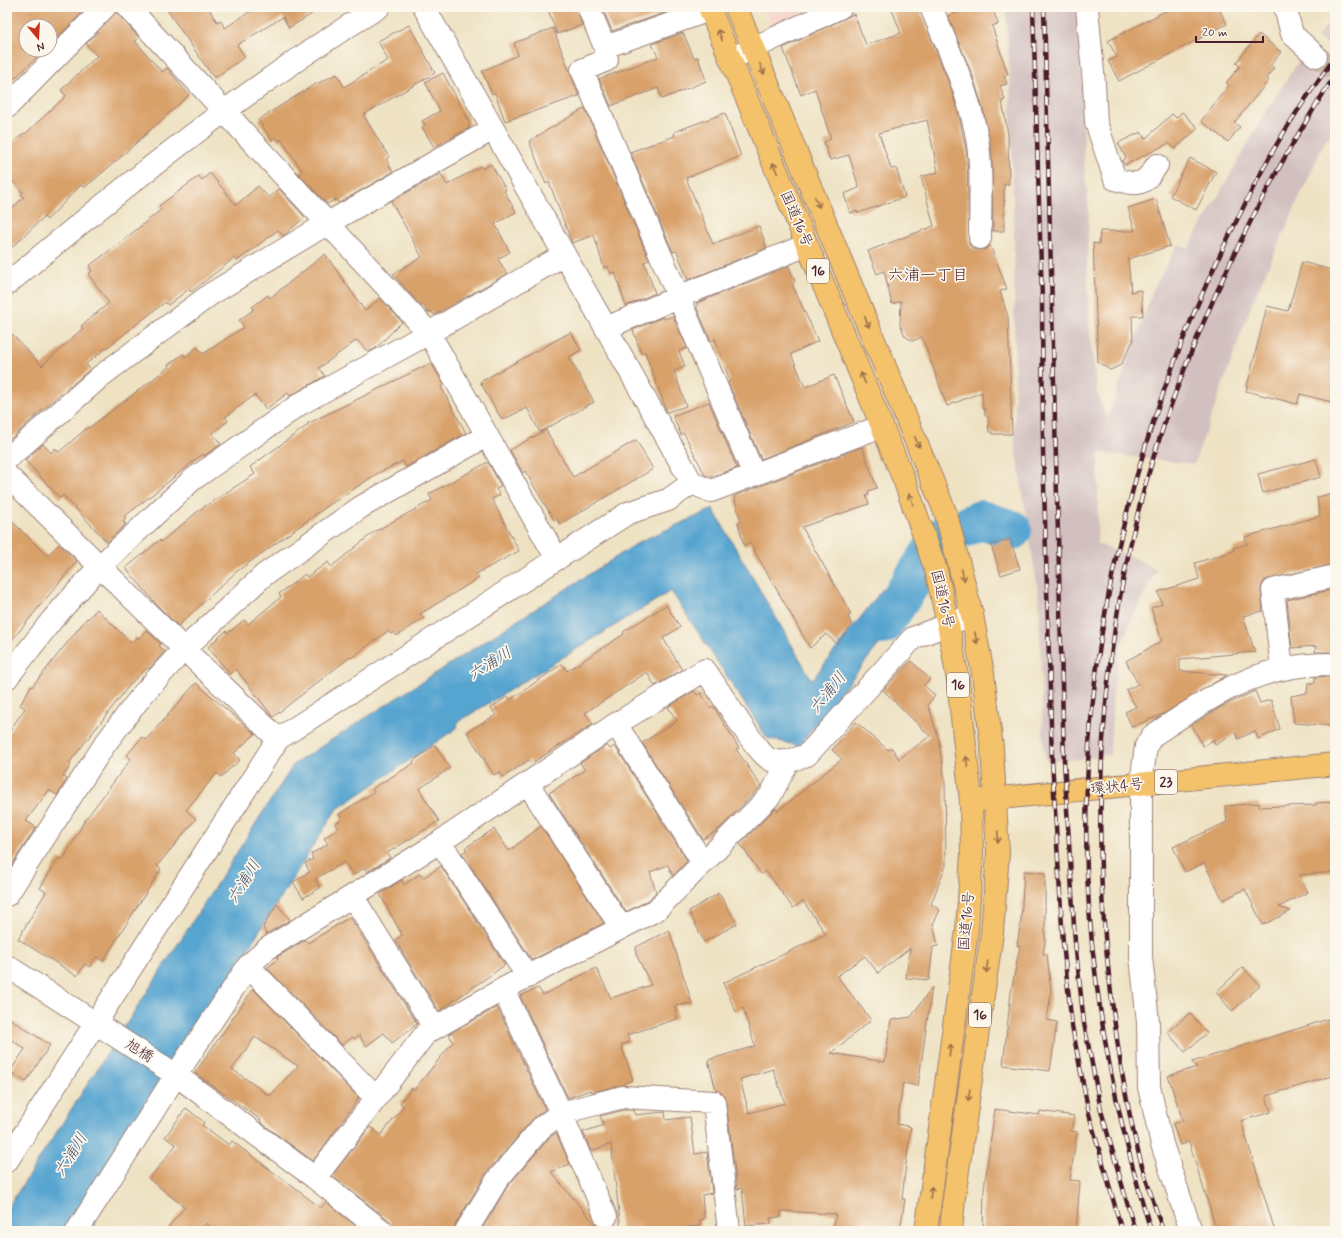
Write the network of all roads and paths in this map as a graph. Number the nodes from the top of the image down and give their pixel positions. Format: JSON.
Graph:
{"nodes":[{"id":1,"x":105,"y":7,"type":"edge"},
{"id":2,"x":128,"y":7,"type":"edge"},
{"id":3,"x":379,"y":7,"type":"edge"},
{"id":4,"x":424,"y":7,"type":"edge"},
{"id":5,"x":588,"y":7,"type":"edge"},
{"id":6,"x":736,"y":7,"type":"edge"},
{"id":7,"x":841,"y":7,"type":"edge"},
{"id":8,"x":931,"y":7,"type":"edge"},
{"id":9,"x":1087,"y":7,"type":"edge"},
{"id":10,"x":1285,"y":7,"type":"edge"},
{"id":11,"x":709,"y":8,"type":"edge"},
{"id":12,"x":605,"y":47,"type":"junction"},
{"id":13,"x":754,"y":48,"type":"junction"},
{"id":14,"x":1316,"y":56,"type":"tunnel mouth"},
{"id":15,"x":730,"y":59,"type":"junction"},
{"id":16,"x":7,"y":107,"type":"edge"},
{"id":17,"x":225,"y":110,"type":"junction"},
{"id":18,"x":493,"y":129,"type":"junction"},
{"id":19,"x":1157,"y":165,"type":"dead end"},
{"id":20,"x":328,"y":223,"type":"junction"},
{"id":21,"x":980,"y":238,"type":"dead end"},
{"id":22,"x":807,"y":245,"type":"junction"},
{"id":23,"x":564,"y":255,"type":"junction"},
{"id":24,"x":7,"y":284,"type":"edge"},
{"id":25,"x":678,"y":297,"type":"junction"},
{"id":26,"x":606,"y":328,"type":"junction"},
{"id":27,"x":429,"y":333,"type":"junction"},
{"id":28,"x":882,"y":426,"type":"junction"},
{"id":29,"x":486,"y":436,"type":"junction"},
{"id":30,"x":7,"y":459,"type":"edge"},
{"id":31,"x":7,"y":475,"type":"edge"},
{"id":32,"x":754,"y":475,"type":"junction"},
{"id":33,"x":692,"y":483,"type":"junction"},
{"id":34,"x":557,"y":559,"type":"junction"},
{"id":35,"x":100,"y":566,"type":"junction"},
{"id":36,"x":1335,"y":576,"type":"edge"},
{"id":37,"x":972,"y":614,"type":"junction"},
{"id":38,"x":948,"y":624,"type":"junction"},
{"id":39,"x":184,"y":650,"type":"junction"},
{"id":40,"x":1335,"y":664,"type":"edge"},
{"id":41,"x":1282,"y":669,"type":"junction"},
{"id":42,"x":7,"y":678,"type":"edge"},
{"id":43,"x":616,"y":724,"type":"junction"},
{"id":44,"x":278,"y":739,"type":"junction"},
{"id":45,"x":788,"y":762,"type":"junction"},
{"id":46,"x":1335,"y":764,"type":"edge"},
{"id":47,"x":528,"y":784,"type":"junction"},
{"id":48,"x":1141,"y":784,"type":"junction"},
{"id":49,"x":996,"y":798,"type":"junction"},
{"id":50,"x":971,"y":801,"type":"junction"},
{"id":51,"x":440,"y":842,"type":"junction"},
{"id":52,"x":703,"y":863,"type":"junction"},
{"id":53,"x":7,"y":895,"type":"edge"},
{"id":54,"x":353,"y":897,"type":"junction"},
{"id":55,"x":621,"y":927,"type":"junction"},
{"id":56,"x":7,"y":966,"type":"edge"},
{"id":57,"x":248,"y":966,"type":"junction"},
{"id":58,"x":528,"y":977,"type":"junction"},
{"id":59,"x":503,"y":989,"type":"junction"},
{"id":60,"x":434,"y":1027,"type":"junction"},
{"id":61,"x":103,"y":1028,"type":"junction"},
{"id":62,"x":172,"y":1072,"type":"junction"},
{"id":63,"x":376,"y":1098,"type":"junction"},
{"id":64,"x":561,"y":1113,"type":"junction"},
{"id":65,"x":7,"y":1161,"type":"edge"},
{"id":66,"x":315,"y":1178,"type":"junction"},
{"id":67,"x":606,"y":1216,"type":"dead end"},
{"id":68,"x":77,"y":1231,"type":"edge"},
{"id":69,"x":382,"y":1231,"type":"edge"},
{"id":70,"x":466,"y":1231,"type":"edge"},
{"id":71,"x":729,"y":1231,"type":"edge"},
{"id":72,"x":926,"y":1231,"type":"edge"},
{"id":73,"x":951,"y":1231,"type":"edge"},
{"id":74,"x":1190,"y":1231,"type":"edge"}],
"edges":[{"from":1,"to":16,"type":"street"},
{"from":2,"to":17,"type":"street"},
{"from":3,"to":17,"type":"street"},
{"from":4,"to":18,"type":"street"},
{"from":5,"to":12,"type":"street"},
{"from":6,"to":13,"type":"main road","name":"国道16号","number":"16"},
{"from":7,"to":13,"type":"street"},
{"from":8,"to":21,"type":"street"},
{"from":9,"to":19,"type":"street"},
{"from":10,"to":14,"type":"street"},
{"from":11,"to":12,"type":"street"},
{"from":15,"to":11,"type":"main road","name":"国道16号","number":"16","one_way":true},
{"from":12,"to":25,"type":"street"},
{"from":13,"to":15,"type":"street"},
{"from":13,"to":37,"type":"main road","name":"国道16号","number":"16","one_way":true},
{"from":22,"to":15,"type":"main road","name":"国道16号","number":"16","one_way":true},
{"from":17,"to":20,"type":"street"},
{"from":17,"to":24,"type":"street"},
{"from":18,"to":20,"type":"street"},
{"from":18,"to":23,"type":"street"},
{"from":20,"to":27,"type":"street"},
{"from":20,"to":30,"type":"street"},
{"from":22,"to":25,"type":"street"},
{"from":28,"to":22,"type":"main road","name":"国道16号","number":"16","one_way":true},
{"from":23,"to":26,"type":"street"},
{"from":23,"to":27,"type":"street"},
{"from":25,"to":26,"type":"street"},
{"from":25,"to":32,"type":"street"},
{"from":26,"to":33,"type":"street"},
{"from":27,"to":29,"type":"street"},
{"from":27,"to":35,"type":"street"},
{"from":28,"to":32,"type":"street"},
{"from":38,"to":28,"type":"main road","name":"国道16号","number":"16","one_way":true},
{"from":29,"to":34,"type":"street"},
{"from":29,"to":39,"type":"street"},
{"from":31,"to":35,"type":"street"},
{"from":32,"to":33,"type":"street"},
{"from":33,"to":34,"type":"street"},
{"from":34,"to":44,"type":"street"},
{"from":35,"to":39,"type":"street"},
{"from":35,"to":42,"type":"street"},
{"from":36,"to":41,"type":"street"},
{"from":37,"to":38,"type":"street"},
{"from":37,"to":49,"type":"main road","name":"国道16号","number":"16","one_way":true},
{"from":38,"to":45,"type":"street"},
{"from":50,"to":38,"type":"main road","name":"国道16号","number":"16","one_way":true},
{"from":39,"to":44,"type":"street"},
{"from":39,"to":53,"type":"street"},
{"from":40,"to":41,"type":"street"},
{"from":41,"to":48,"type":"street"},
{"from":43,"to":45,"type":"street"},
{"from":43,"to":47,"type":"street"},
{"from":43,"to":52,"type":"street"},
{"from":44,"to":61,"type":"street"},
{"from":45,"to":52,"type":"street"},
{"from":46,"to":48,"type":"main road","name":"環状4号","number":"23"},
{"from":47,"to":51,"type":"street"},
{"from":47,"to":55,"type":"street"},
{"from":48,"to":49,"type":"main road","name":"環状4号","number":"23"},
{"from":48,"to":74,"type":"street"},
{"from":49,"to":50,"type":"main road","name":"環状4号","number":"23"},
{"from":49,"to":73,"type":"main road","name":"国道16号","number":"16","one_way":true},
{"from":72,"to":50,"type":"main road","name":"国道16号","number":"16","one_way":true},
{"from":51,"to":54,"type":"street"},
{"from":51,"to":58,"type":"street"},
{"from":52,"to":55,"type":"street"},
{"from":54,"to":57,"type":"street"},
{"from":54,"to":60,"type":"street"},
{"from":55,"to":58,"type":"street"},
{"from":56,"to":61,"type":"street","name":"旭橋"},
{"from":57,"to":62,"type":"street"},
{"from":57,"to":63,"type":"street"},
{"from":58,"to":59,"type":"street"},
{"from":59,"to":60,"type":"street"},
{"from":59,"to":64,"type":"street"},
{"from":60,"to":63,"type":"street"},
{"from":61,"to":62,"type":"street","name":"旭橋"},
{"from":61,"to":65,"type":"street"},
{"from":62,"to":66,"type":"street","name":"旭橋"},
{"from":62,"to":68,"type":"street"},
{"from":63,"to":66,"type":"street"},
{"from":64,"to":67,"type":"street"},
{"from":64,"to":70,"type":"street"},
{"from":64,"to":71,"type":"street"},
{"from":66,"to":69,"type":"street","name":"旭橋"}]}
